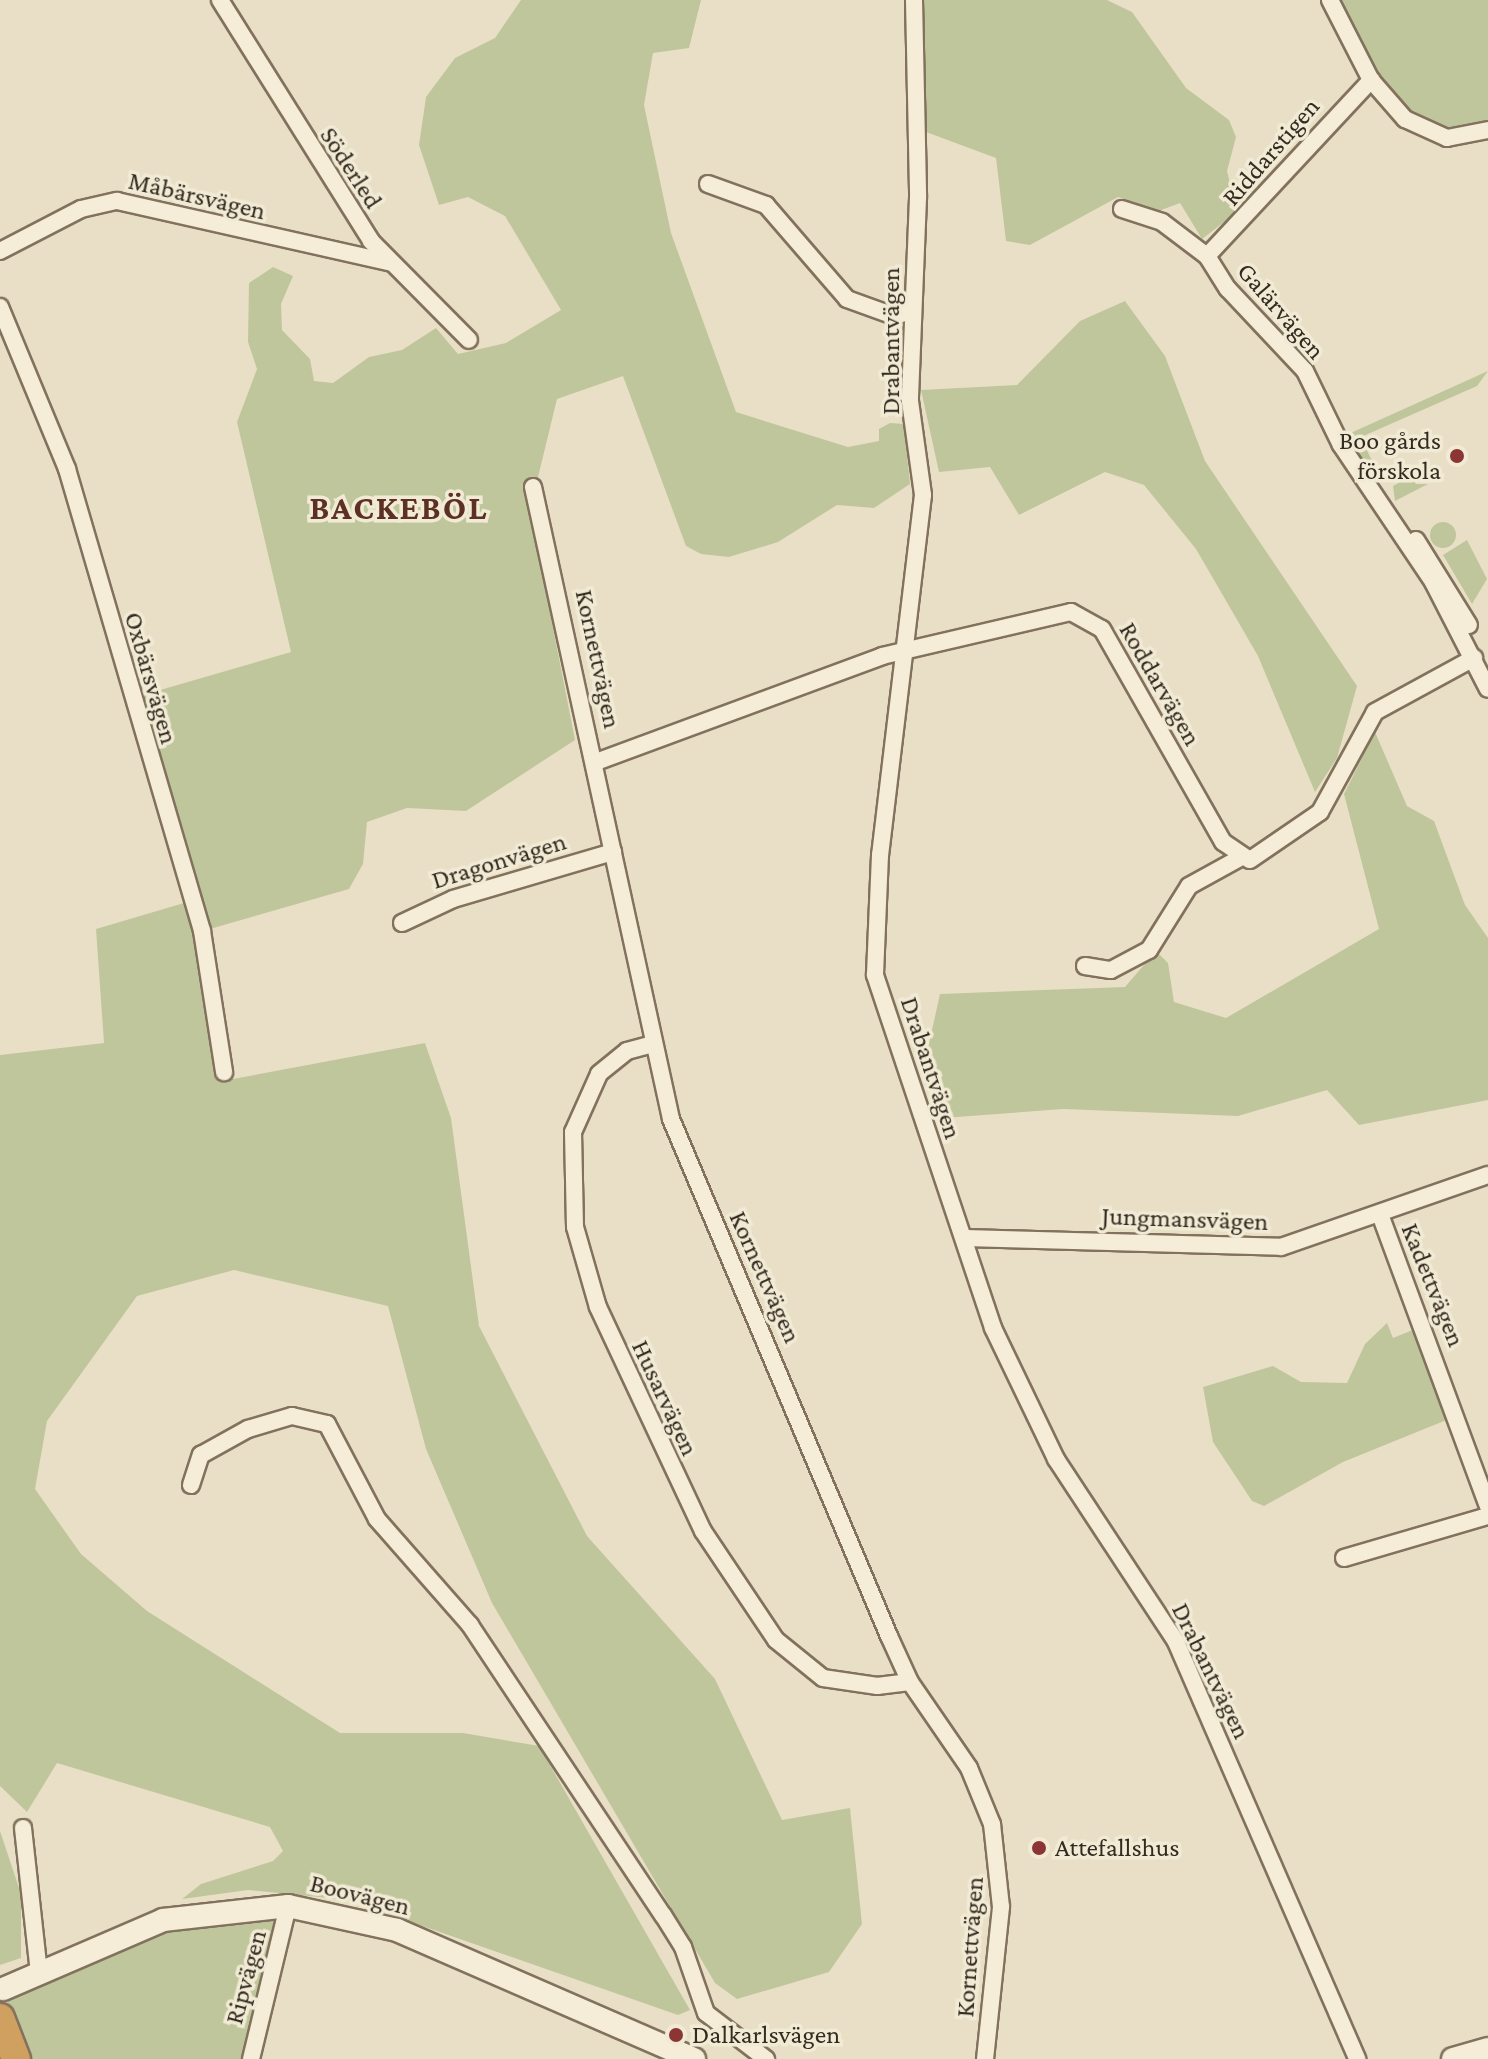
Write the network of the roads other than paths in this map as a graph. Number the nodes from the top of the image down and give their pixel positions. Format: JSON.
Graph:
{"nodes":[{"id":1,"x":220,"y":0,"type":"edge"},
{"id":2,"x":914,"y":0,"type":"edge"},
{"id":3,"x":1330,"y":0,"type":"edge"},
{"id":4,"x":1371,"y":80,"type":"junction"},
{"id":5,"x":1488,"y":130,"type":"edge"},
{"id":6,"x":708,"y":184,"type":"dead end"},
{"id":7,"x":1122,"y":209,"type":"dead end"},
{"id":8,"x":0,"y":251,"type":"edge"},
{"id":9,"x":1207,"y":256,"type":"junction"},
{"id":10,"x":392,"y":263,"type":"junction"},
{"id":11,"x":0,"y":307,"type":"edge"},
{"id":12,"x":912,"y":311,"type":"junction"},
{"id":13,"x":469,"y":340,"type":"dead end"},
{"id":14,"x":533,"y":487,"type":"dead end"},
{"id":15,"x":908,"y":649,"type":"junction"},
{"id":16,"x":1474,"y":658,"type":"junction"},
{"id":17,"x":1488,"y":689,"type":"edge"},
{"id":18,"x":596,"y":762,"type":"junction"},
{"id":19,"x":613,"y":852,"type":"junction"},
{"id":20,"x":1240,"y":858,"type":"junction"},
{"id":21,"x":402,"y":923,"type":"dead end"},
{"id":22,"x":1085,"y":966,"type":"dead end"},
{"id":23,"x":653,"y":1044,"type":"junction"},
{"id":24,"x":224,"y":1072,"type":"dead end"},
{"id":25,"x":1488,"y":1175,"type":"edge"},
{"id":26,"x":1381,"y":1217,"type":"junction"},
{"id":27,"x":964,"y":1238,"type":"junction"},
{"id":28,"x":191,"y":1485,"type":"dead end"},
{"id":29,"x":1488,"y":1506,"type":"edge"},
{"id":30,"x":1488,"y":1516,"type":"edge"},
{"id":31,"x":1344,"y":1558,"type":"dead end"},
{"id":32,"x":910,"y":1682,"type":"junction"},
{"id":33,"x":23,"y":1828,"type":"dead end"},
{"id":34,"x":288,"y":1906,"type":"junction"},
{"id":35,"x":39,"y":1973,"type":"junction"},
{"id":36,"x":3,"y":1989,"type":"dead end"},
{"id":37,"x":0,"y":2018,"type":"edge"},
{"id":38,"x":1488,"y":2049,"type":"edge"},
{"id":39,"x":16,"y":2059,"type":"edge"},
{"id":40,"x":251,"y":2059,"type":"edge"},
{"id":41,"x":694,"y":2059,"type":"edge"},
{"id":42,"x":766,"y":2059,"type":"edge"},
{"id":43,"x":985,"y":2059,"type":"edge"},
{"id":44,"x":1357,"y":2059,"type":"edge"},
{"id":45,"x":1453,"y":2059,"type":"edge"}],
"edges":[{"from":1,"to":10,"type":"street","name":"Söderled"},
{"from":2,"to":12,"type":"street","name":"Drabantvägen"},
{"from":3,"to":4,"type":"street"},
{"from":4,"to":5,"type":"street"},
{"from":4,"to":9,"type":"street","name":"Riddarstigen"},
{"from":6,"to":12,"type":"street"},
{"from":7,"to":9,"type":"street","name":"Galärvägen"},
{"from":8,"to":10,"type":"street","name":"Måbärsvägen"},
{"from":9,"to":16,"type":"street","name":"Galärvägen"},
{"from":10,"to":13,"type":"street","name":"Söderled"},
{"from":11,"to":24,"type":"street","name":"Oxbärsvägen"},
{"from":12,"to":15,"type":"street","name":"Drabantvägen"},
{"from":14,"to":18,"type":"street","name":"Kornettvägen"},
{"from":15,"to":18,"type":"street","name":"Roddarvägen"},
{"from":15,"to":20,"type":"street","name":"Roddarvägen"},
{"from":15,"to":27,"type":"street","name":"Drabantvägen"},
{"from":16,"to":17,"type":"street","name":"Galärvägen"},
{"from":16,"to":20,"type":"street"},
{"from":18,"to":19,"type":"street","name":"Kornettvägen"},
{"from":19,"to":21,"type":"street","name":"Dragonvägen"},
{"from":19,"to":23,"type":"street","name":"Kornettvägen"},
{"from":20,"to":22,"type":"street"},
{"from":23,"to":32,"type":"street","name":"Kornettvägen"},
{"from":23,"to":32,"type":"street","name":"Husarvägen"},
{"from":25,"to":26,"type":"street","name":"Jungmansvägen"},
{"from":26,"to":27,"type":"street","name":"Jungmansvägen"},
{"from":26,"to":29,"type":"street","name":"Kadettvägen"},
{"from":27,"to":44,"type":"street","name":"Drabantvägen"},
{"from":28,"to":42,"type":"street"},
{"from":30,"to":31,"type":"street"},
{"from":32,"to":43,"type":"street","name":"Kornettvägen"},
{"from":33,"to":35,"type":"street"},
{"from":34,"to":35,"type":"street","name":"Boovägen"},
{"from":34,"to":40,"type":"street","name":"Ripvägen"},
{"from":34,"to":41,"type":"street","name":"Boovägen"},
{"from":35,"to":36,"type":"street","name":"Boovägen"},
{"from":37,"to":39,"type":"highway"},
{"from":38,"to":45,"type":"street"}]}
